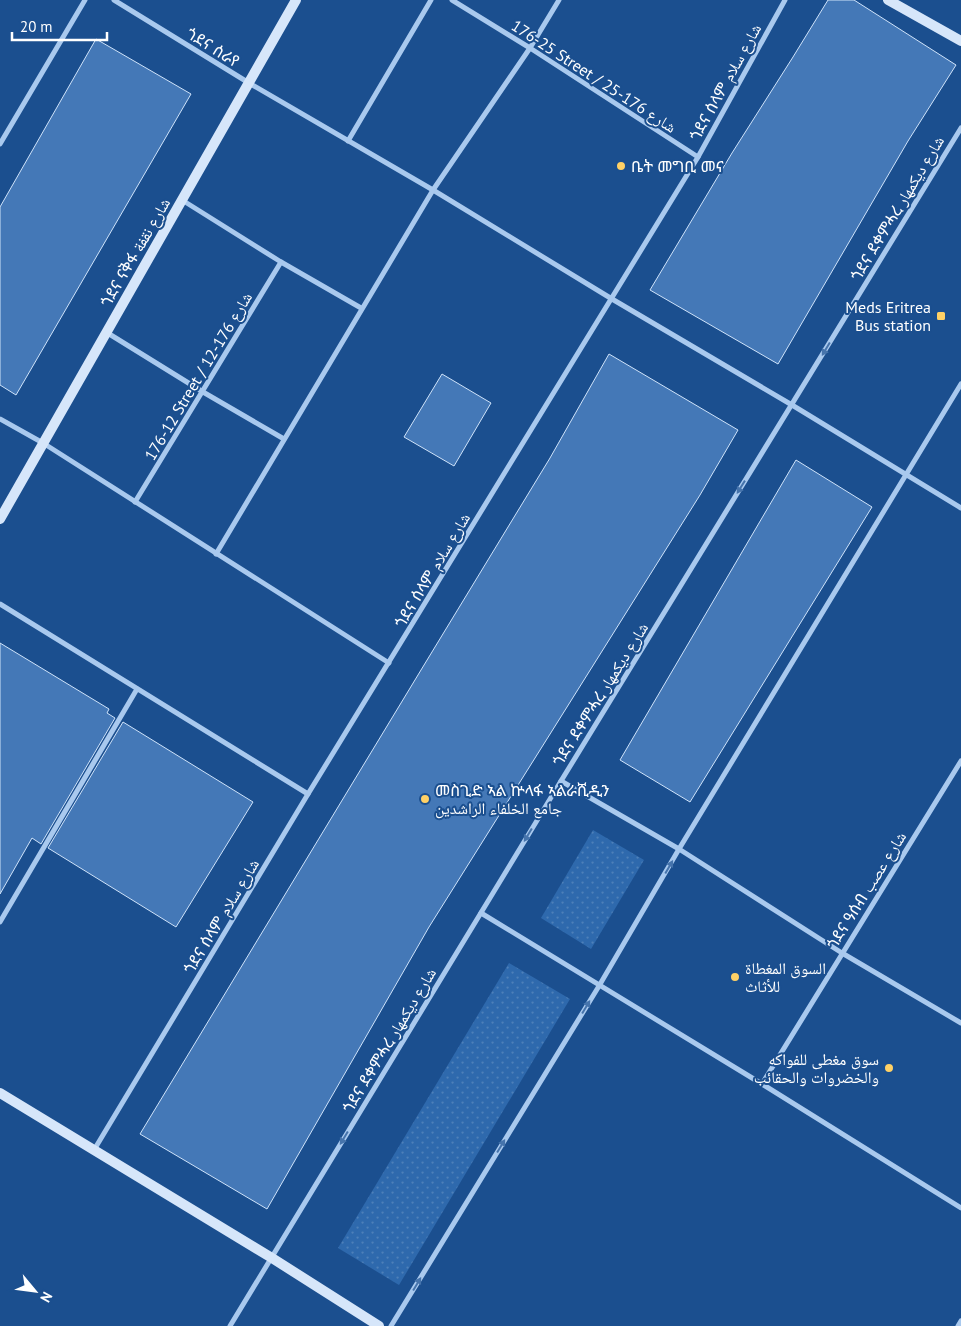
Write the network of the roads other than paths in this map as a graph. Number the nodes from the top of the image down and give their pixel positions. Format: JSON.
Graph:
{"nodes":[{"id":1,"x":85,"y":0,"type":"edge"},
{"id":2,"x":114,"y":0,"type":"edge"},
{"id":3,"x":296,"y":0,"type":"edge"},
{"id":4,"x":431,"y":0,"type":"edge"},
{"id":5,"x":452,"y":0,"type":"edge"},
{"id":6,"x":559,"y":0,"type":"edge"},
{"id":7,"x":786,"y":0,"type":"edge"},
{"id":8,"x":888,"y":0,"type":"edge"},
{"id":9,"x":961,"y":41,"type":"edge"},
{"id":10,"x":530,"y":48,"type":"junction"},
{"id":11,"x":249,"y":83,"type":"junction"},
{"id":12,"x":961,"y":128,"type":"edge"},
{"id":13,"x":348,"y":141,"type":"junction"},
{"id":14,"x":0,"y":144,"type":"edge"},
{"id":15,"x":698,"y":157,"type":"junction"},
{"id":16,"x":433,"y":190,"type":"junction"},
{"id":17,"x":182,"y":200,"type":"junction"},
{"id":18,"x":281,"y":262,"type":"junction"},
{"id":19,"x":612,"y":299,"type":"junction"},
{"id":20,"x":362,"y":308,"type":"junction"},
{"id":21,"x":106,"y":332,"type":"junction"},
{"id":22,"x":961,"y":384,"type":"edge"},
{"id":23,"x":203,"y":392,"type":"junction"},
{"id":24,"x":792,"y":405,"type":"junction"},
{"id":25,"x":0,"y":419,"type":"edge"},
{"id":26,"x":284,"y":438,"type":"junction"},
{"id":27,"x":43,"y":443,"type":"junction"},
{"id":28,"x":906,"y":474,"type":"junction"},
{"id":29,"x":135,"y":502,"type":"junction"},
{"id":30,"x":961,"y":508,"type":"edge"},
{"id":31,"x":0,"y":519,"type":"edge"},
{"id":32,"x":216,"y":554,"type":"junction"},
{"id":33,"x":0,"y":604,"type":"edge"},
{"id":34,"x":389,"y":663,"type":"junction"},
{"id":35,"x":137,"y":689,"type":"junction"},
{"id":36,"x":961,"y":761,"type":"edge"},
{"id":37,"x":560,"y":781,"type":"junction"},
{"id":38,"x":308,"y":794,"type":"junction"},
{"id":39,"x":679,"y":849,"type":"junction"},
{"id":40,"x":481,"y":912,"type":"junction"},
{"id":41,"x":0,"y":922,"type":"edge"},
{"id":42,"x":842,"y":953,"type":"junction"},
{"id":43,"x":599,"y":986,"type":"junction"},
{"id":44,"x":961,"y":1023,"type":"edge"},
{"id":45,"x":762,"y":1084,"type":"junction"},
{"id":46,"x":0,"y":1092,"type":"edge"},
{"id":47,"x":94,"y":1150,"type":"junction"},
{"id":48,"x":961,"y":1208,"type":"edge"},
{"id":49,"x":272,"y":1258,"type":"junction"},
{"id":50,"x":961,"y":1321,"type":"edge"},
{"id":51,"x":230,"y":1326,"type":"edge"},
{"id":52,"x":379,"y":1326,"type":"edge"},
{"id":53,"x":391,"y":1326,"type":"edge"},
{"id":54,"x":958,"y":1326,"type":"edge"}],
"edges":[{"from":1,"to":14,"type":"street"},
{"from":2,"to":11,"type":"street","name":"ጎደና ሰራየ"},
{"from":3,"to":11,"type":"main road","name":"ጎደና ናቅፋ شارع نقفة"},
{"from":4,"to":13,"type":"street"},
{"from":5,"to":10,"type":"street","name":"176-25 Street / شارع 176-25"},
{"from":6,"to":10,"type":"street"},
{"from":7,"to":15,"type":"street","name":"ጎደና ሰላም شارع سلام"},
{"from":8,"to":9,"type":"main road"},
{"from":10,"to":15,"type":"street","name":"176-25 Street / شارع 176-25"},
{"from":10,"to":16,"type":"street"},
{"from":11,"to":13,"type":"street","name":"ጎደና ሰራየ"},
{"from":11,"to":17,"type":"main road","name":"ጎደና ናቅፋ شارع نقفة"},
{"from":12,"to":24,"type":"street","name":"ጎደና ደቀምሓረ شارع ديكمهار","one_way":true},
{"from":13,"to":16,"type":"street","name":"ጎደና ሰራየ"},
{"from":15,"to":19,"type":"street","name":"ጎደና ሰላም شارع سلام"},
{"from":16,"to":19,"type":"street","name":"ጎደና ሰራየ"},
{"from":16,"to":20,"type":"street"},
{"from":17,"to":18,"type":"street"},
{"from":17,"to":21,"type":"main road","name":"ጎደና ናቅፋ شارع نقفة"},
{"from":18,"to":20,"type":"street"},
{"from":18,"to":23,"type":"street","name":"176-12 Street / شارع 176-12"},
{"from":19,"to":24,"type":"street","name":"ጎደና ሰራየ"},
{"from":19,"to":34,"type":"street","name":"ጎደና ሰላም شارع سلام"},
{"from":20,"to":26,"type":"street"},
{"from":21,"to":23,"type":"street"},
{"from":21,"to":27,"type":"main road","name":"ጎደና ናቅፋ شارع نقفة"},
{"from":22,"to":28,"type":"street"},
{"from":23,"to":26,"type":"street"},
{"from":23,"to":29,"type":"street","name":"176-12 Street / شارع 176-12"},
{"from":24,"to":28,"type":"street","name":"ጎደና ሰራየ"},
{"from":24,"to":37,"type":"street","name":"ጎደና ደቀምሓረ شارع ديكمهار","one_way":true},
{"from":25,"to":27,"type":"street"},
{"from":26,"to":32,"type":"street"},
{"from":27,"to":29,"type":"street"},
{"from":27,"to":31,"type":"main road","name":"ጎደና ናቅፋ شارع نقفة"},
{"from":28,"to":30,"type":"street","name":"ጎደና ሰራየ"},
{"from":28,"to":39,"type":"street"},
{"from":29,"to":32,"type":"street"},
{"from":32,"to":34,"type":"street"},
{"from":33,"to":35,"type":"street"},
{"from":34,"to":38,"type":"street","name":"ጎደና ሰላም شارع سلام"},
{"from":35,"to":38,"type":"street"},
{"from":35,"to":41,"type":"street"},
{"from":36,"to":42,"type":"street","name":"ጎደና ዓሰብ شارع عصب"},
{"from":37,"to":39,"type":"street"},
{"from":37,"to":40,"type":"street","name":"ጎደና ደቀምሓረ شارع ديكمهار","one_way":true},
{"from":38,"to":47,"type":"street","name":"ጎደና ሰላም شارع سلام"},
{"from":39,"to":42,"type":"street"},
{"from":43,"to":39,"type":"street","one_way":true},
{"from":40,"to":43,"type":"street"},
{"from":40,"to":49,"type":"street","name":"ጎደና ደቀምሓረ شارع ديكمهار","one_way":true},
{"from":42,"to":44,"type":"street"},
{"from":42,"to":45,"type":"street","name":"ጎደና ዓሰብ شارع عصب"},
{"from":43,"to":45,"type":"street"},
{"from":53,"to":43,"type":"street","one_way":true},
{"from":45,"to":48,"type":"street"},
{"from":46,"to":47,"type":"main road"},
{"from":47,"to":49,"type":"main road"},
{"from":49,"to":51,"type":"street","name":"ጎደና ደቀምሓረ شارع ديكمهار"},
{"from":49,"to":52,"type":"main road"},
{"from":50,"to":54,"type":"street"}]}
